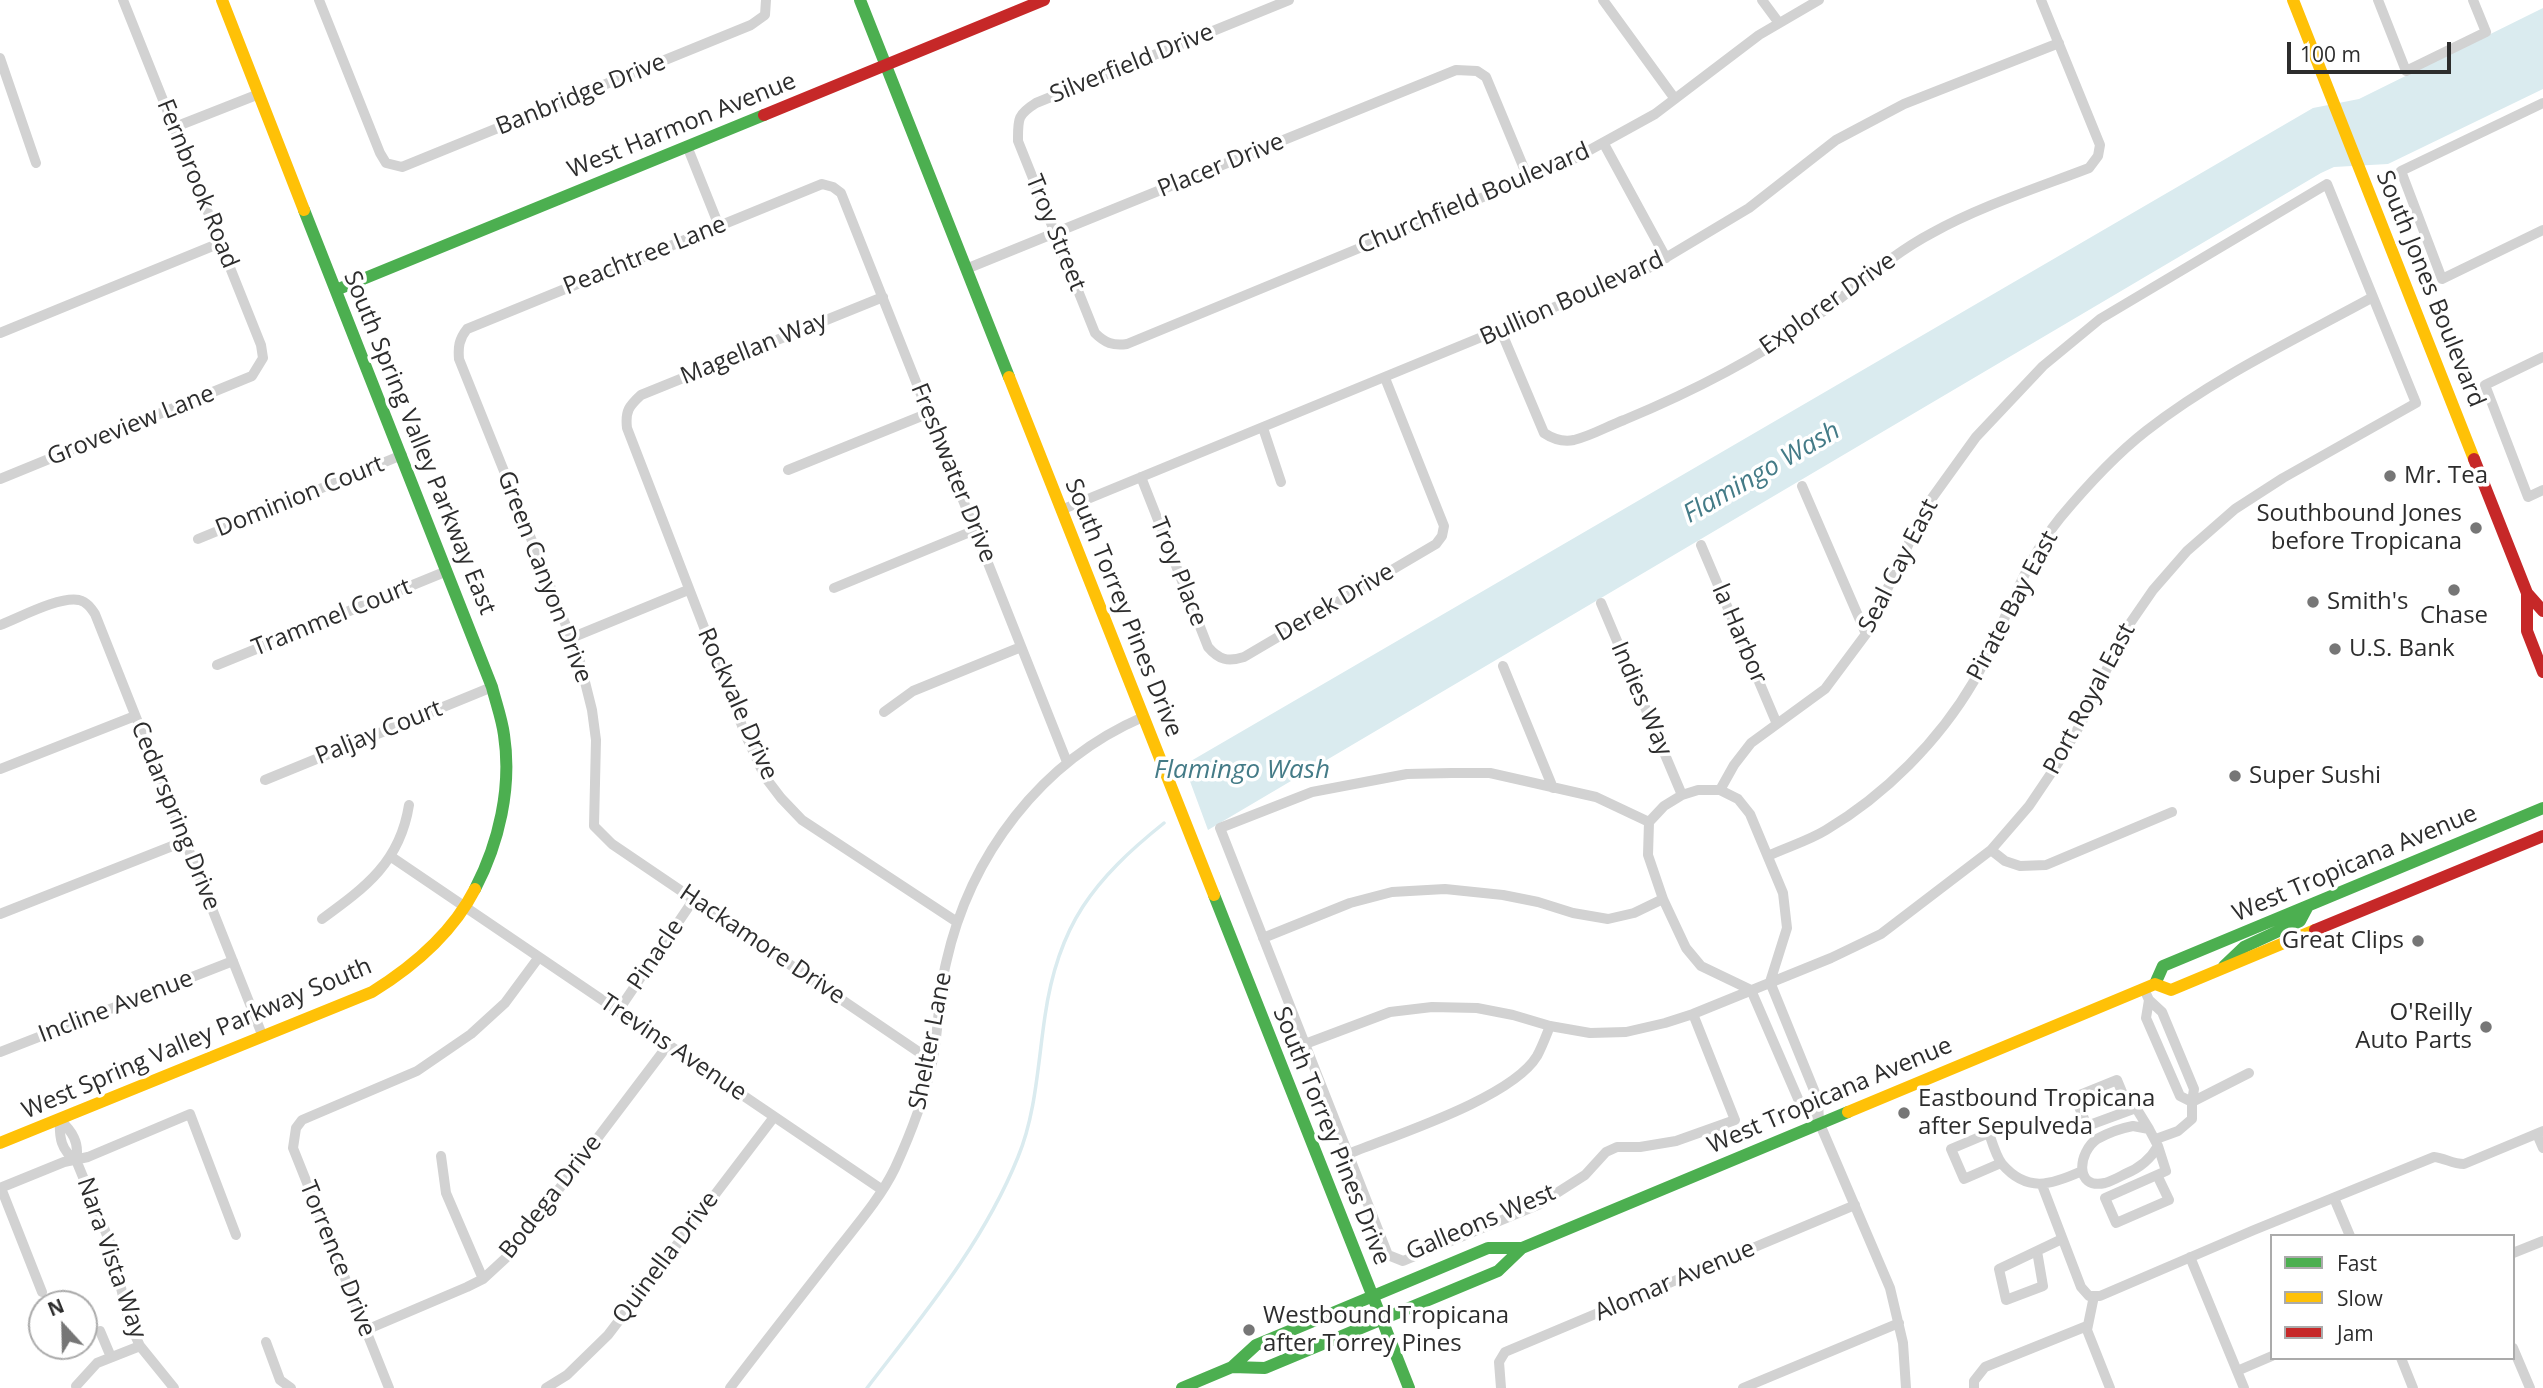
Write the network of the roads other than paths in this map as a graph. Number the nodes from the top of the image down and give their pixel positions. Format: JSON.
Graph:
{"nodes":[{"id":1,"x":123,"y":0,"type":"edge"},
{"id":2,"x":222,"y":0,"type":"edge"},
{"id":3,"x":319,"y":0,"type":"edge"},
{"id":4,"x":766,"y":0,"type":"edge"},
{"id":5,"x":860,"y":0,"type":"edge"},
{"id":6,"x":1044,"y":0,"type":"edge"},
{"id":7,"x":1289,"y":0,"type":"edge"},
{"id":8,"x":1603,"y":0,"type":"edge"},
{"id":9,"x":1762,"y":0,"type":"edge"},
{"id":10,"x":1819,"y":0,"type":"edge"},
{"id":11,"x":2041,"y":0,"type":"edge"},
{"id":12,"x":2293,"y":0,"type":"edge"},
{"id":13,"x":2378,"y":0,"type":"edge"},
{"id":14,"x":2473,"y":0,"type":"edge"},
{"id":15,"x":1779,"y":23,"type":"junction"},
{"id":16,"x":2059,"y":43,"type":"junction"},
{"id":17,"x":0,"y":58,"type":"edge"},
{"id":18,"x":886,"y":65,"type":"junction"},
{"id":19,"x":259,"y":94,"type":"junction"},
{"id":20,"x":1675,"y":99,"type":"junction"},
{"id":21,"x":2543,"y":103,"type":"edge"},
{"id":22,"x":1018,"y":120,"type":"joint"},
{"id":23,"x":175,"y":127,"type":"junction"},
{"id":24,"x":1604,"y":144,"type":"junction"},
{"id":25,"x":687,"y":146,"type":"junction"},
{"id":26,"x":36,"y":163,"type":"dead end"},
{"id":27,"x":1528,"y":178,"type":"junction"},
{"id":28,"x":833,"y":187,"type":"joint"},
{"id":29,"x":719,"y":226,"type":"junction"},
{"id":30,"x":2543,"y":230,"type":"edge"},
{"id":31,"x":1055,"y":234,"type":"junction"},
{"id":32,"x":220,"y":243,"type":"junction"},
{"id":33,"x":1666,"y":258,"type":"junction"},
{"id":34,"x":966,"y":269,"type":"junction"},
{"id":35,"x":336,"y":290,"type":"junction"},
{"id":36,"x":883,"y":296,"type":"junction"},
{"id":37,"x":2373,"y":297,"type":"junction"},
{"id":38,"x":1501,"y":331,"type":"junction"},
{"id":39,"x":0,"y":332,"type":"edge"},
{"id":40,"x":461,"y":337,"type":"joint"},
{"id":41,"x":1104,"y":341,"type":"joint"},
{"id":42,"x":2543,"y":357,"type":"edge"},
{"id":43,"x":259,"y":369,"type":"joint"},
{"id":44,"x":1385,"y":378,"type":"junction"},
{"id":45,"x":629,"y":406,"type":"joint"},
{"id":46,"x":929,"y":413,"type":"junction"},
{"id":47,"x":1263,"y":428,"type":"junction"},
{"id":48,"x":402,"y":455,"type":"junction"},
{"id":49,"x":788,"y":470,"type":"dead end"},
{"id":50,"x":1141,"y":477,"type":"junction"},
{"id":51,"x":0,"y":479,"type":"edge"},
{"id":52,"x":1281,"y":482,"type":"dead end"},
{"id":53,"x":1802,"y":485,"type":"dead end"},
{"id":54,"x":2543,"y":490,"type":"edge"},
{"id":55,"x":1061,"y":510,"type":"junction"},
{"id":56,"x":975,"y":530,"type":"junction"},
{"id":57,"x":198,"y":539,"type":"dead end"},
{"id":58,"x":1701,"y":545,"type":"dead end"},
{"id":59,"x":447,"y":570,"type":"junction"},
{"id":60,"x":834,"y":588,"type":"dead end"},
{"id":61,"x":688,"y":590,"type":"junction"},
{"id":62,"x":2527,"y":593,"type":"junction"},
{"id":63,"x":1601,"y":603,"type":"dead end"},
{"id":64,"x":2543,"y":611,"type":"edge"},
{"id":65,"x":0,"y":625,"type":"edge"},
{"id":66,"x":1866,"y":634,"type":"junction"},
{"id":67,"x":571,"y":638,"type":"junction"},
{"id":68,"x":1021,"y":647,"type":"junction"},
{"id":69,"x":1224,"y":660,"type":"joint"},
{"id":70,"x":218,"y":665,"type":"dead end"},
{"id":71,"x":1503,"y":666,"type":"dead end"},
{"id":72,"x":2543,"y":672,"type":"edge"},
{"id":73,"x":492,"y":687,"type":"junction"},
{"id":74,"x":884,"y":712,"type":"dead end"},
{"id":75,"x":135,"y":716,"type":"junction"},
{"id":76,"x":1143,"y":717,"type":"junction"},
{"id":77,"x":1777,"y":724,"type":"junction"},
{"id":78,"x":1067,"y":762,"type":"junction"},
{"id":79,"x":0,"y":769,"type":"edge"},
{"id":80,"x":265,"y":780,"type":"dead end"},
{"id":81,"x":1553,"y":788,"type":"junction"},
{"id":82,"x":1720,"y":790,"type":"junction"},
{"id":83,"x":1682,"y":795,"type":"junction"},
{"id":84,"x":409,"y":805,"type":"dead end"},
{"id":85,"x":2543,"y":808,"type":"edge"},
{"id":86,"x":2172,"y":811,"type":"dead end"},
{"id":87,"x":1649,"y":822,"type":"junction"},
{"id":88,"x":594,"y":826,"type":"joint"},
{"id":89,"x":2543,"y":836,"type":"edge"},
{"id":90,"x":185,"y":841,"type":"junction"},
{"id":91,"x":1992,"y":850,"type":"junction"},
{"id":92,"x":390,"y":856,"type":"junction"},
{"id":93,"x":1768,"y":856,"type":"junction"},
{"id":94,"x":694,"y":899,"type":"junction"},
{"id":95,"x":1664,"y":899,"type":"junction"},
{"id":96,"x":2308,"y":906,"type":"junction"},
{"id":97,"x":464,"y":907,"type":"junction"},
{"id":98,"x":0,"y":914,"type":"edge"},
{"id":99,"x":322,"y":919,"type":"dead end"},
{"id":100,"x":957,"y":922,"type":"junction"},
{"id":101,"x":1263,"y":937,"type":"junction"},
{"id":102,"x":539,"y":957,"type":"junction"},
{"id":103,"x":233,"y":961,"type":"junction"},
{"id":104,"x":2221,"y":970,"type":"junction"},
{"id":105,"x":1761,"y":986,"type":"junction"},
{"id":106,"x":2149,"y":991,"type":"junction"},
{"id":107,"x":618,"y":1011,"type":"junction"},
{"id":108,"x":1693,"y":1014,"type":"junction"},
{"id":109,"x":1550,"y":1026,"type":"junction"},
{"id":110,"x":263,"y":1037,"type":"junction"},
{"id":111,"x":1305,"y":1044,"type":"junction"},
{"id":112,"x":668,"y":1045,"type":"junction"},
{"id":113,"x":0,"y":1052,"type":"edge"},
{"id":114,"x":932,"y":1061,"type":"junction"},
{"id":115,"x":2249,"y":1073,"type":"dead end"},
{"id":116,"x":2192,"y":1102,"type":"junction"},
{"id":117,"x":2129,"y":1109,"type":"junction"},
{"id":118,"x":774,"y":1117,"type":"junction"},
{"id":119,"x":60,"y":1120,"type":"junction"},
{"id":120,"x":1819,"y":1122,"type":"junction"},
{"id":121,"x":2149,"y":1129,"type":"junction"},
{"id":122,"x":2540,"y":1132,"type":"edge"},
{"id":123,"x":0,"y":1143,"type":"edge"},
{"id":124,"x":2157,"y":1143,"type":"junction"},
{"id":125,"x":2543,"y":1148,"type":"edge"},
{"id":126,"x":1349,"y":1154,"type":"junction"},
{"id":127,"x":441,"y":1156,"type":"dead end"},
{"id":128,"x":76,"y":1160,"type":"junction"},
{"id":129,"x":2001,"y":1163,"type":"junction"},
{"id":130,"x":2081,"y":1171,"type":"junction"},
{"id":131,"x":2157,"y":1175,"type":"junction"},
{"id":132,"x":2042,"y":1185,"type":"junction"},
{"id":133,"x":1,"y":1188,"type":"edge"},
{"id":134,"x":881,"y":1189,"type":"junction"},
{"id":135,"x":2334,"y":1198,"type":"junction"},
{"id":136,"x":1855,"y":1205,"type":"junction"},
{"id":137,"x":2349,"y":1234,"type":"edge"},
{"id":138,"x":236,"y":1235,"type":"dead end"},
{"id":139,"x":2062,"y":1239,"type":"junction"},
{"id":140,"x":2543,"y":1241,"type":"edge"},
{"id":141,"x":1522,"y":1248,"type":"junction"},
{"id":142,"x":2037,"y":1251,"type":"junction"},
{"id":143,"x":2515,"y":1252,"type":"edge"},
{"id":144,"x":2190,"y":1257,"type":"junction"},
{"id":145,"x":483,"y":1279,"type":"junction"},
{"id":146,"x":41,"y":1290,"type":"edge"},
{"id":147,"x":1372,"y":1296,"type":"junction"},
{"id":148,"x":2094,"y":1296,"type":"junction"},
{"id":149,"x":1381,"y":1319,"type":"junction"},
{"id":150,"x":1899,"y":1323,"type":"junction"},
{"id":151,"x":2087,"y":1326,"type":"junction"},
{"id":152,"x":366,"y":1330,"type":"junction"},
{"id":153,"x":100,"y":1331,"type":"dead end"},
{"id":154,"x":266,"y":1342,"type":"dead end"},
{"id":155,"x":139,"y":1346,"type":"junction"},
{"id":156,"x":2515,"y":1353,"type":"edge"},
{"id":157,"x":111,"y":1357,"type":"junction"},
{"id":158,"x":2270,"y":1357,"type":"edge"},
{"id":159,"x":2402,"y":1360,"type":"edge"},
{"id":160,"x":1232,"y":1367,"type":"junction"},
{"id":161,"x":2237,"y":1371,"type":"junction"},
{"id":162,"x":76,"y":1386,"type":"dead end"},
{"id":163,"x":174,"y":1388,"type":"edge"},
{"id":164,"x":290,"y":1388,"type":"edge"},
{"id":165,"x":388,"y":1388,"type":"edge"},
{"id":166,"x":546,"y":1388,"type":"edge"},
{"id":167,"x":730,"y":1388,"type":"edge"},
{"id":168,"x":1182,"y":1388,"type":"edge"},
{"id":169,"x":1409,"y":1388,"type":"edge"},
{"id":170,"x":1501,"y":1388,"type":"edge"},
{"id":171,"x":1743,"y":1388,"type":"edge"},
{"id":172,"x":1906,"y":1388,"type":"edge"},
{"id":173,"x":1974,"y":1388,"type":"edge"},
{"id":174,"x":2110,"y":1388,"type":"edge"},
{"id":175,"x":2244,"y":1388,"type":"edge"},
{"id":176,"x":2413,"y":1388,"type":"edge"},
{"id":177,"x":2530,"y":1388,"type":"edge"}],
"edges":[{"from":1,"to":23,"type":"street","name":"Fernbrook Road"},
{"from":2,"to":19,"type":"main road","name":"South Spring Valley Parkway East"},
{"from":3,"to":4,"type":"street","name":"Banbridge Drive"},
{"from":5,"to":18,"type":"main road","name":"South Torrey Pines Drive"},
{"from":6,"to":18,"type":"main road","name":"West Harmon Avenue"},
{"from":7,"to":22,"type":"street","name":"Silverfield Drive"},
{"from":8,"to":20,"type":"street"},
{"from":9,"to":15,"type":"street"},
{"from":10,"to":15,"type":"street","name":"Churchfield Boulevard"},
{"from":11,"to":16,"type":"street"},
{"from":12,"to":62,"type":"main road","name":"South Jones Boulevard"},
{"from":13,"to":14,"type":"street"},
{"from":15,"to":20,"type":"street","name":"Churchfield Boulevard"},
{"from":16,"to":33,"type":"street","name":"Bullion Boulevard"},
{"from":16,"to":38,"type":"street","name":"Explorer Drive"},
{"from":17,"to":26,"type":"street"},
{"from":18,"to":25,"type":"main road","name":"West Harmon Avenue"},
{"from":18,"to":34,"type":"main road","name":"South Torrey Pines Drive"},
{"from":19,"to":23,"type":"street"},
{"from":19,"to":35,"type":"main road","name":"South Spring Valley Parkway East"},
{"from":20,"to":24,"type":"street","name":"Churchfield Boulevard"},
{"from":21,"to":30,"type":"street"},
{"from":22,"to":31,"type":"street","name":"Troy Street"},
{"from":23,"to":32,"type":"street","name":"Fernbrook Road"},
{"from":24,"to":27,"type":"street","name":"Churchfield Boulevard"},
{"from":24,"to":33,"type":"street"},
{"from":25,"to":29,"type":"street"},
{"from":25,"to":35,"type":"main road","name":"West Harmon Avenue"},
{"from":27,"to":31,"type":"street","name":"Placer Drive"},
{"from":27,"to":41,"type":"street","name":"Churchfield Boulevard"},
{"from":28,"to":29,"type":"street","name":"Peachtree Lane"},
{"from":28,"to":36,"type":"street","name":"Freshwater Drive"},
{"from":29,"to":40,"type":"street","name":"Peachtree Lane"},
{"from":31,"to":34,"type":"street","name":"Placer Drive"},
{"from":31,"to":41,"type":"street","name":"Troy Street"},
{"from":32,"to":39,"type":"street"},
{"from":32,"to":43,"type":"street","name":"Fernbrook Road"},
{"from":33,"to":38,"type":"street","name":"Bullion Boulevard"},
{"from":34,"to":55,"type":"main road","name":"South Torrey Pines Drive"},
{"from":35,"to":48,"type":"main road","name":"South Spring Valley Parkway East"},
{"from":36,"to":45,"type":"street","name":"Magellan Way"},
{"from":36,"to":46,"type":"street","name":"Freshwater Drive"},
{"from":37,"to":66,"type":"street","name":"Seal Cay East"},
{"from":37,"to":91,"type":"street","name":"Port Royal East"},
{"from":37,"to":93,"type":"street","name":"Pirate Bay East"},
{"from":38,"to":44,"type":"street","name":"Bullion Boulevard"},
{"from":40,"to":67,"type":"street","name":"Green Canyon Drive"},
{"from":42,"to":54,"type":"street"},
{"from":43,"to":51,"type":"street","name":"Groveview Lane"},
{"from":44,"to":47,"type":"street","name":"Bullion Boulevard"},
{"from":44,"to":69,"type":"street","name":"Derek Drive"},
{"from":45,"to":61,"type":"street","name":"Rockvale Drive"},
{"from":46,"to":49,"type":"street"},
{"from":46,"to":56,"type":"street","name":"Freshwater Drive"},
{"from":47,"to":50,"type":"street","name":"Bullion Boulevard"},
{"from":47,"to":52,"type":"street"},
{"from":48,"to":57,"type":"street","name":"Dominion Court"},
{"from":48,"to":59,"type":"main road","name":"South Spring Valley Parkway East"},
{"from":50,"to":55,"type":"street","name":"Bullion Boulevard"},
{"from":50,"to":69,"type":"street","name":"Troy Place"},
{"from":53,"to":66,"type":"street"},
{"from":55,"to":76,"type":"main road","name":"South Torrey Pines Drive"},
{"from":56,"to":60,"type":"street"},
{"from":56,"to":68,"type":"street","name":"Freshwater Drive"},
{"from":58,"to":77,"type":"street","name":"la Harbor"},
{"from":59,"to":70,"type":"street","name":"Trammel Court"},
{"from":59,"to":73,"type":"main road","name":"South Spring Valley Parkway East"},
{"from":61,"to":67,"type":"street"},
{"from":61,"to":100,"type":"street","name":"Rockvale Drive"},
{"from":62,"to":64,"type":"main road","name":"South Jones Boulevard"},
{"from":62,"to":72,"type":"main road","name":"South Jones Boulevard"},
{"from":63,"to":83,"type":"street","name":"Indies Way"},
{"from":65,"to":75,"type":"street","name":"Cedarspring Drive"},
{"from":66,"to":77,"type":"street","name":"Seal Cay East"},
{"from":67,"to":88,"type":"street","name":"Green Canyon Drive"},
{"from":68,"to":74,"type":"street"},
{"from":68,"to":78,"type":"street","name":"Freshwater Drive"},
{"from":71,"to":81,"type":"street"},
{"from":73,"to":80,"type":"street","name":"Paljay Court"},
{"from":73,"to":97,"type":"main road","name":"South Spring Valley Parkway East"},
{"from":75,"to":79,"type":"street"},
{"from":75,"to":90,"type":"street","name":"Cedarspring Drive"},
{"from":76,"to":78,"type":"street","name":"Shelter Lane"},
{"from":76,"to":147,"type":"main road","name":"South Torrey Pines Drive"},
{"from":77,"to":82,"type":"street","name":"Seal Cay East"},
{"from":78,"to":100,"type":"street","name":"Shelter Lane"},
{"from":81,"to":87,"type":"street"},
{"from":81,"to":101,"type":"street"},
{"from":82,"to":83,"type":"street"},
{"from":82,"to":93,"type":"street"},
{"from":83,"to":87,"type":"street"},
{"from":84,"to":92,"type":"street"},
{"from":85,"to":96,"type":"main road","name":"West Tropicana Avenue"},
{"from":86,"to":91,"type":"street"},
{"from":87,"to":95,"type":"street"},
{"from":88,"to":94,"type":"street","name":"Hackamore Drive"},
{"from":89,"to":104,"type":"main road","name":"West Tropicana Avenue"},
{"from":90,"to":98,"type":"street"},
{"from":90,"to":103,"type":"street","name":"Cedarspring Drive"},
{"from":91,"to":105,"type":"street","name":"Port Royal East"},
{"from":92,"to":97,"type":"street","name":"Trevins Avenue"},
{"from":92,"to":99,"type":"street"},
{"from":93,"to":105,"type":"street"},
{"from":94,"to":107,"type":"street","name":"Pinacle"},
{"from":94,"to":114,"type":"street","name":"Hackamore Drive"},
{"from":95,"to":101,"type":"street"},
{"from":95,"to":105,"type":"street"},
{"from":96,"to":104,"type":"main road"},
{"from":96,"to":106,"type":"main road","name":"West Tropicana Avenue"},
{"from":97,"to":102,"type":"street","name":"Trevins Avenue"},
{"from":97,"to":110,"type":"main road","name":"West Spring Valley Parkway South"},
{"from":100,"to":114,"type":"street","name":"Shelter Lane"},
{"from":101,"to":111,"type":"street"},
{"from":102,"to":107,"type":"street","name":"Trevins Avenue"},
{"from":102,"to":152,"type":"street","name":"Torrence Drive"},
{"from":103,"to":110,"type":"street","name":"Cedarspring Drive"},
{"from":103,"to":113,"type":"street","name":"Incline Avenue"},
{"from":104,"to":106,"type":"main road","name":"West Tropicana Avenue"},
{"from":105,"to":108,"type":"street","name":"Port Royal East"},
{"from":105,"to":120,"type":"street"},
{"from":105,"to":120,"type":"street"},
{"from":106,"to":116,"type":"street"},
{"from":106,"to":116,"type":"street"},
{"from":106,"to":120,"type":"main road","name":"West Tropicana Avenue"},
{"from":107,"to":112,"type":"street","name":"Trevins Avenue"},
{"from":108,"to":109,"type":"street","name":"Port Royal East"},
{"from":108,"to":126,"type":"street","name":"Galleons West"},
{"from":109,"to":111,"type":"street","name":"Port Royal East"},
{"from":109,"to":126,"type":"street"},
{"from":110,"to":119,"type":"main road","name":"West Spring Valley Parkway South"},
{"from":111,"to":126,"type":"street"},
{"from":112,"to":118,"type":"street","name":"Trevins Avenue"},
{"from":112,"to":145,"type":"street","name":"Bodega Drive"},
{"from":114,"to":134,"type":"street","name":"Shelter Lane"},
{"from":115,"to":116,"type":"street"},
{"from":116,"to":124,"type":"street"},
{"from":117,"to":117,"type":"street"},
{"from":117,"to":121,"type":"street"},
{"from":118,"to":134,"type":"street","name":"Trevins Avenue"},
{"from":118,"to":166,"type":"street","name":"Quinella Drive"},
{"from":119,"to":123,"type":"main road","name":"West Spring Valley Parkway South"},
{"from":119,"to":128,"type":"street","name":"Nara Vista Way"},
{"from":120,"to":136,"type":"street"},
{"from":120,"to":141,"type":"main road","name":"West Tropicana Avenue"},
{"from":121,"to":124,"type":"street"},
{"from":121,"to":130,"type":"street"},
{"from":122,"to":125,"type":"street"},
{"from":122,"to":135,"type":"street"},
{"from":124,"to":130,"type":"street"},
{"from":124,"to":131,"type":"street"},
{"from":127,"to":145,"type":"street"},
{"from":128,"to":133,"type":"street"},
{"from":128,"to":138,"type":"street"},
{"from":128,"to":155,"type":"street","name":"Nara Vista Way"},
{"from":129,"to":129,"type":"street"},
{"from":129,"to":132,"type":"street"},
{"from":130,"to":132,"type":"street"},
{"from":131,"to":131,"type":"street"},
{"from":132,"to":139,"type":"street"},
{"from":133,"to":146,"type":"street"},
{"from":134,"to":167,"type":"street","name":"Shelter Lane"},
{"from":135,"to":137,"type":"street"},
{"from":135,"to":144,"type":"street"},
{"from":136,"to":150,"type":"street"},
{"from":136,"to":170,"type":"street","name":"Alomar Avenue"},
{"from":139,"to":142,"type":"street"},
{"from":139,"to":148,"type":"street"},
{"from":140,"to":143,"type":"street"},
{"from":141,"to":147,"type":"main road","name":"West Tropicana Avenue"},
{"from":141,"to":149,"type":"main road","name":"West Tropicana Avenue"},
{"from":142,"to":142,"type":"street"},
{"from":144,"to":148,"type":"street"},
{"from":144,"to":161,"type":"street"},
{"from":145,"to":152,"type":"street","name":"Bodega Drive"},
{"from":147,"to":149,"type":"main road","name":"South Torrey Pines Drive"},
{"from":147,"to":160,"type":"main road","name":"West Tropicana Avenue"},
{"from":148,"to":151,"type":"street"},
{"from":149,"to":160,"type":"main road","name":"West Tropicana Avenue"},
{"from":149,"to":169,"type":"main road","name":"South Torrey Pines Drive"},
{"from":150,"to":171,"type":"street"},
{"from":150,"to":172,"type":"street"},
{"from":151,"to":173,"type":"street"},
{"from":151,"to":174,"type":"street"},
{"from":152,"to":165,"type":"street","name":"Torrence Drive"},
{"from":153,"to":157,"type":"street"},
{"from":154,"to":164,"type":"street"},
{"from":155,"to":157,"type":"street"},
{"from":155,"to":163,"type":"street","name":"Nara Vista Way"},
{"from":156,"to":177,"type":"street"},
{"from":157,"to":162,"type":"street"},
{"from":158,"to":161,"type":"street"},
{"from":159,"to":176,"type":"street"},
{"from":160,"to":168,"type":"main road","name":"West Tropicana Avenue"},
{"from":161,"to":175,"type":"street"}]}
